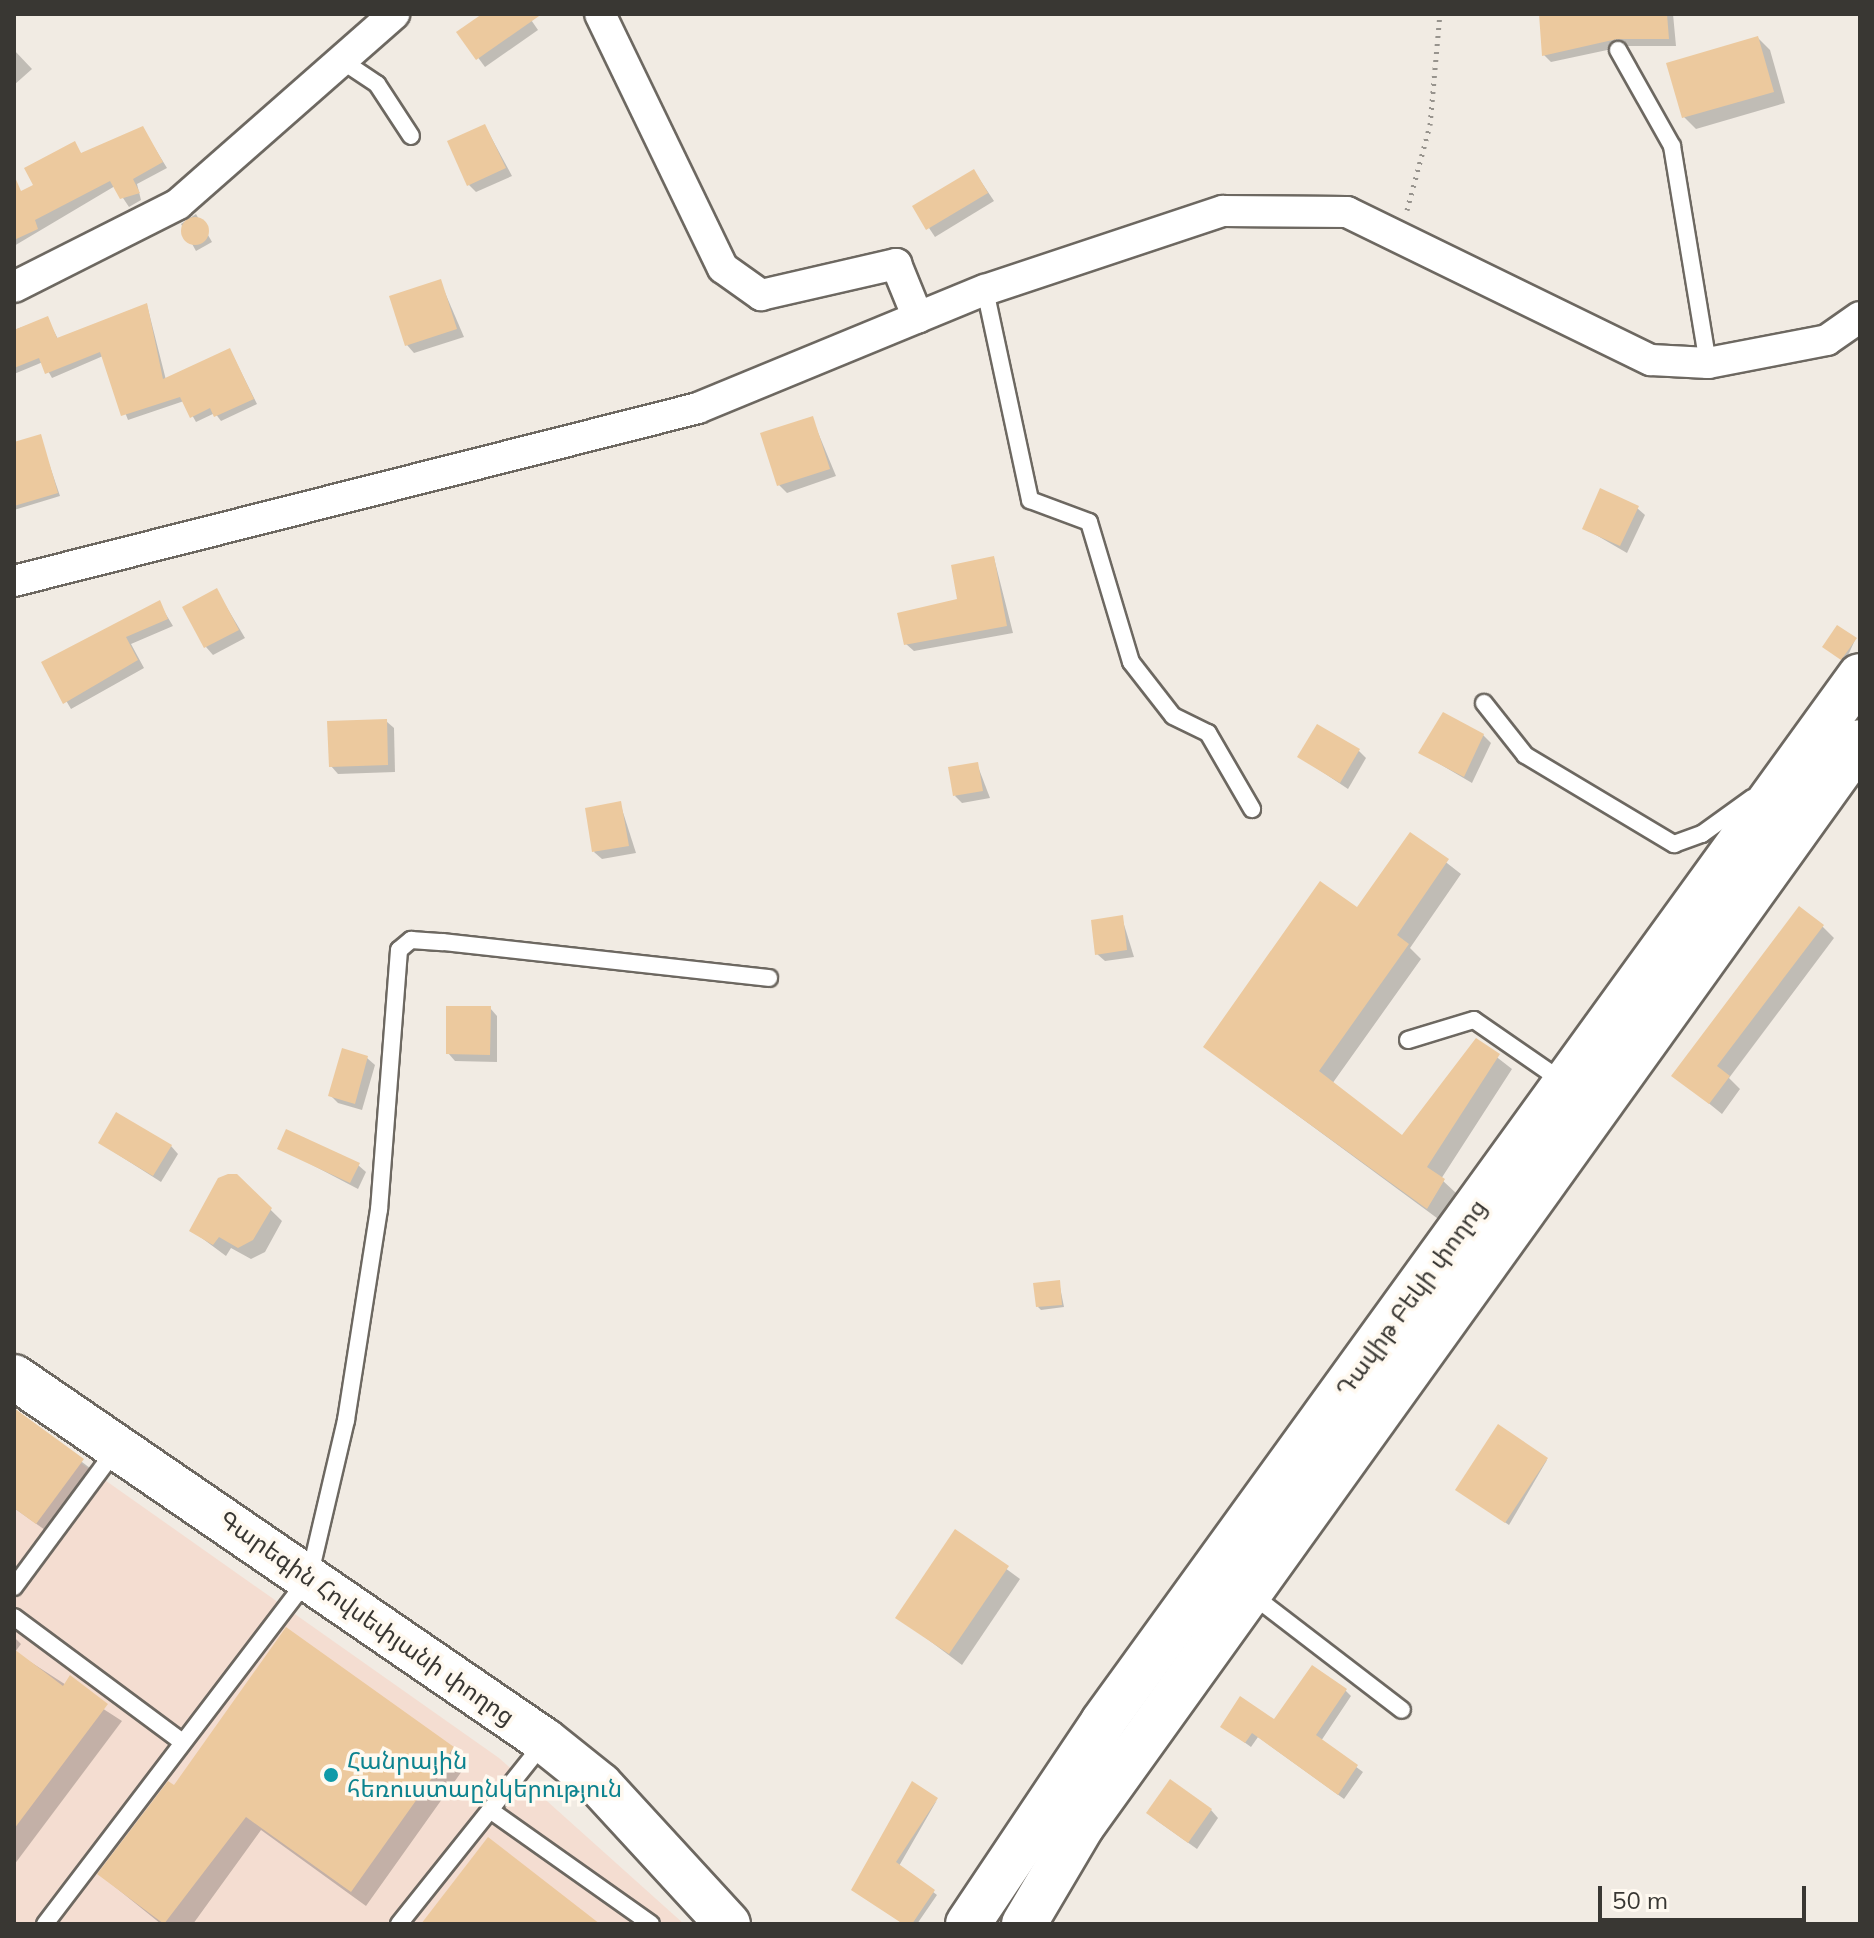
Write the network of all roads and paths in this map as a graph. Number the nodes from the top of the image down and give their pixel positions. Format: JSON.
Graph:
{"nodes":[{"id":1,"x":394,"y":14,"type":"edge"},
{"id":2,"x":600,"y":14,"type":"edge"},
{"id":3,"x":1440,"y":14,"type":"edge"},
{"id":4,"x":1618,"y":50,"type":"dead end"},
{"id":5,"x":337,"y":57,"type":"junction"},
{"id":6,"x":411,"y":136,"type":"dead end"},
{"id":7,"x":1399,"y":238,"type":"junction"},
{"id":8,"x":14,"y":287,"type":"edge"},
{"id":9,"x":985,"y":290,"type":"junction"},
{"id":10,"x":1860,"y":317,"type":"edge"},
{"id":11,"x":918,"y":318,"type":"junction"},
{"id":12,"x":1708,"y":363,"type":"junction"},
{"id":13,"x":14,"y":581,"type":"edge"},
{"id":14,"x":1860,"y":676,"type":"edge"},
{"id":15,"x":1484,"y":703,"type":"dead end"},
{"id":16,"x":1860,"y":742,"type":"edge"},
{"id":17,"x":1796,"y":767,"type":"junction"},
{"id":18,"x":1252,"y":809,"type":"dead end"},
{"id":19,"x":769,"y":978,"type":"dead end"},
{"id":20,"x":1408,"y":1040,"type":"dead end"},
{"id":21,"x":1583,"y":1097,"type":"junction"},
{"id":22,"x":14,"y":1377,"type":"edge"},
{"id":23,"x":118,"y":1446,"type":"junction"},
{"id":24,"x":309,"y":1578,"type":"junction"},
{"id":25,"x":14,"y":1587,"type":"edge"},
{"id":26,"x":1251,"y":1594,"type":"junction"},
{"id":27,"x":14,"y":1617,"type":"edge"},
{"id":28,"x":1402,"y":1710,"type":"dead end"},
{"id":29,"x":181,"y":1741,"type":"junction"},
{"id":30,"x":545,"y":1741,"type":"junction"},
{"id":31,"x":490,"y":1810,"type":"junction"},
{"id":32,"x":45,"y":1924,"type":"edge"},
{"id":33,"x":399,"y":1924,"type":"edge"},
{"id":34,"x":651,"y":1924,"type":"edge"},
{"id":35,"x":728,"y":1924,"type":"edge"},
{"id":36,"x":968,"y":1924,"type":"edge"},
{"id":37,"x":1024,"y":1924,"type":"edge"}],
"edges":[{"from":1,"to":5,"type":"street"},
{"from":2,"to":11,"type":"street"},
{"from":3,"to":7,"type":"path"},
{"from":4,"to":12,"type":"lane"},
{"from":5,"to":6,"type":"lane"},
{"from":5,"to":8,"type":"street"},
{"from":7,"to":9,"type":"street"},
{"from":7,"to":12,"type":"street"},
{"from":9,"to":11,"type":"street"},
{"from":9,"to":18,"type":"lane"},
{"from":10,"to":12,"type":"street"},
{"from":11,"to":13,"type":"street"},
{"from":14,"to":17,"type":"main road","name":"Դավիթ Բեկի փողոց"},
{"from":15,"to":17,"type":"lane"},
{"from":16,"to":21,"type":"main road","name":"Դավիթ Բեկի փողոց"},
{"from":17,"to":21,"type":"main road","name":"Դավիթ Բեկի փողոց"},
{"from":19,"to":24,"type":"lane"},
{"from":20,"to":21,"type":"lane"},
{"from":21,"to":26,"type":"main road","name":"Դավիթ Բեկի փողոց"},
{"from":21,"to":36,"type":"main road","name":"Դավիթ Բեկի փողոց"},
{"from":22,"to":23,"type":"main road","name":"Գարեգին Հովսեփյանի փողոց"},
{"from":23,"to":24,"type":"main road","name":"Գարեգին Հովսեփյանի փողոց"},
{"from":23,"to":25,"type":"lane"},
{"from":24,"to":29,"type":"lane"},
{"from":24,"to":30,"type":"main road","name":"Գարեգին Հովսեփյանի փողոց"},
{"from":26,"to":28,"type":"lane"},
{"from":26,"to":37,"type":"main road","name":"Դավիթ Բեկի փողոց"},
{"from":27,"to":29,"type":"lane"},
{"from":29,"to":32,"type":"lane"},
{"from":30,"to":31,"type":"lane"},
{"from":30,"to":35,"type":"main road","name":"Գարեգին Հովսեփյանի փողոց"},
{"from":31,"to":33,"type":"lane"},
{"from":31,"to":34,"type":"lane"}]}
